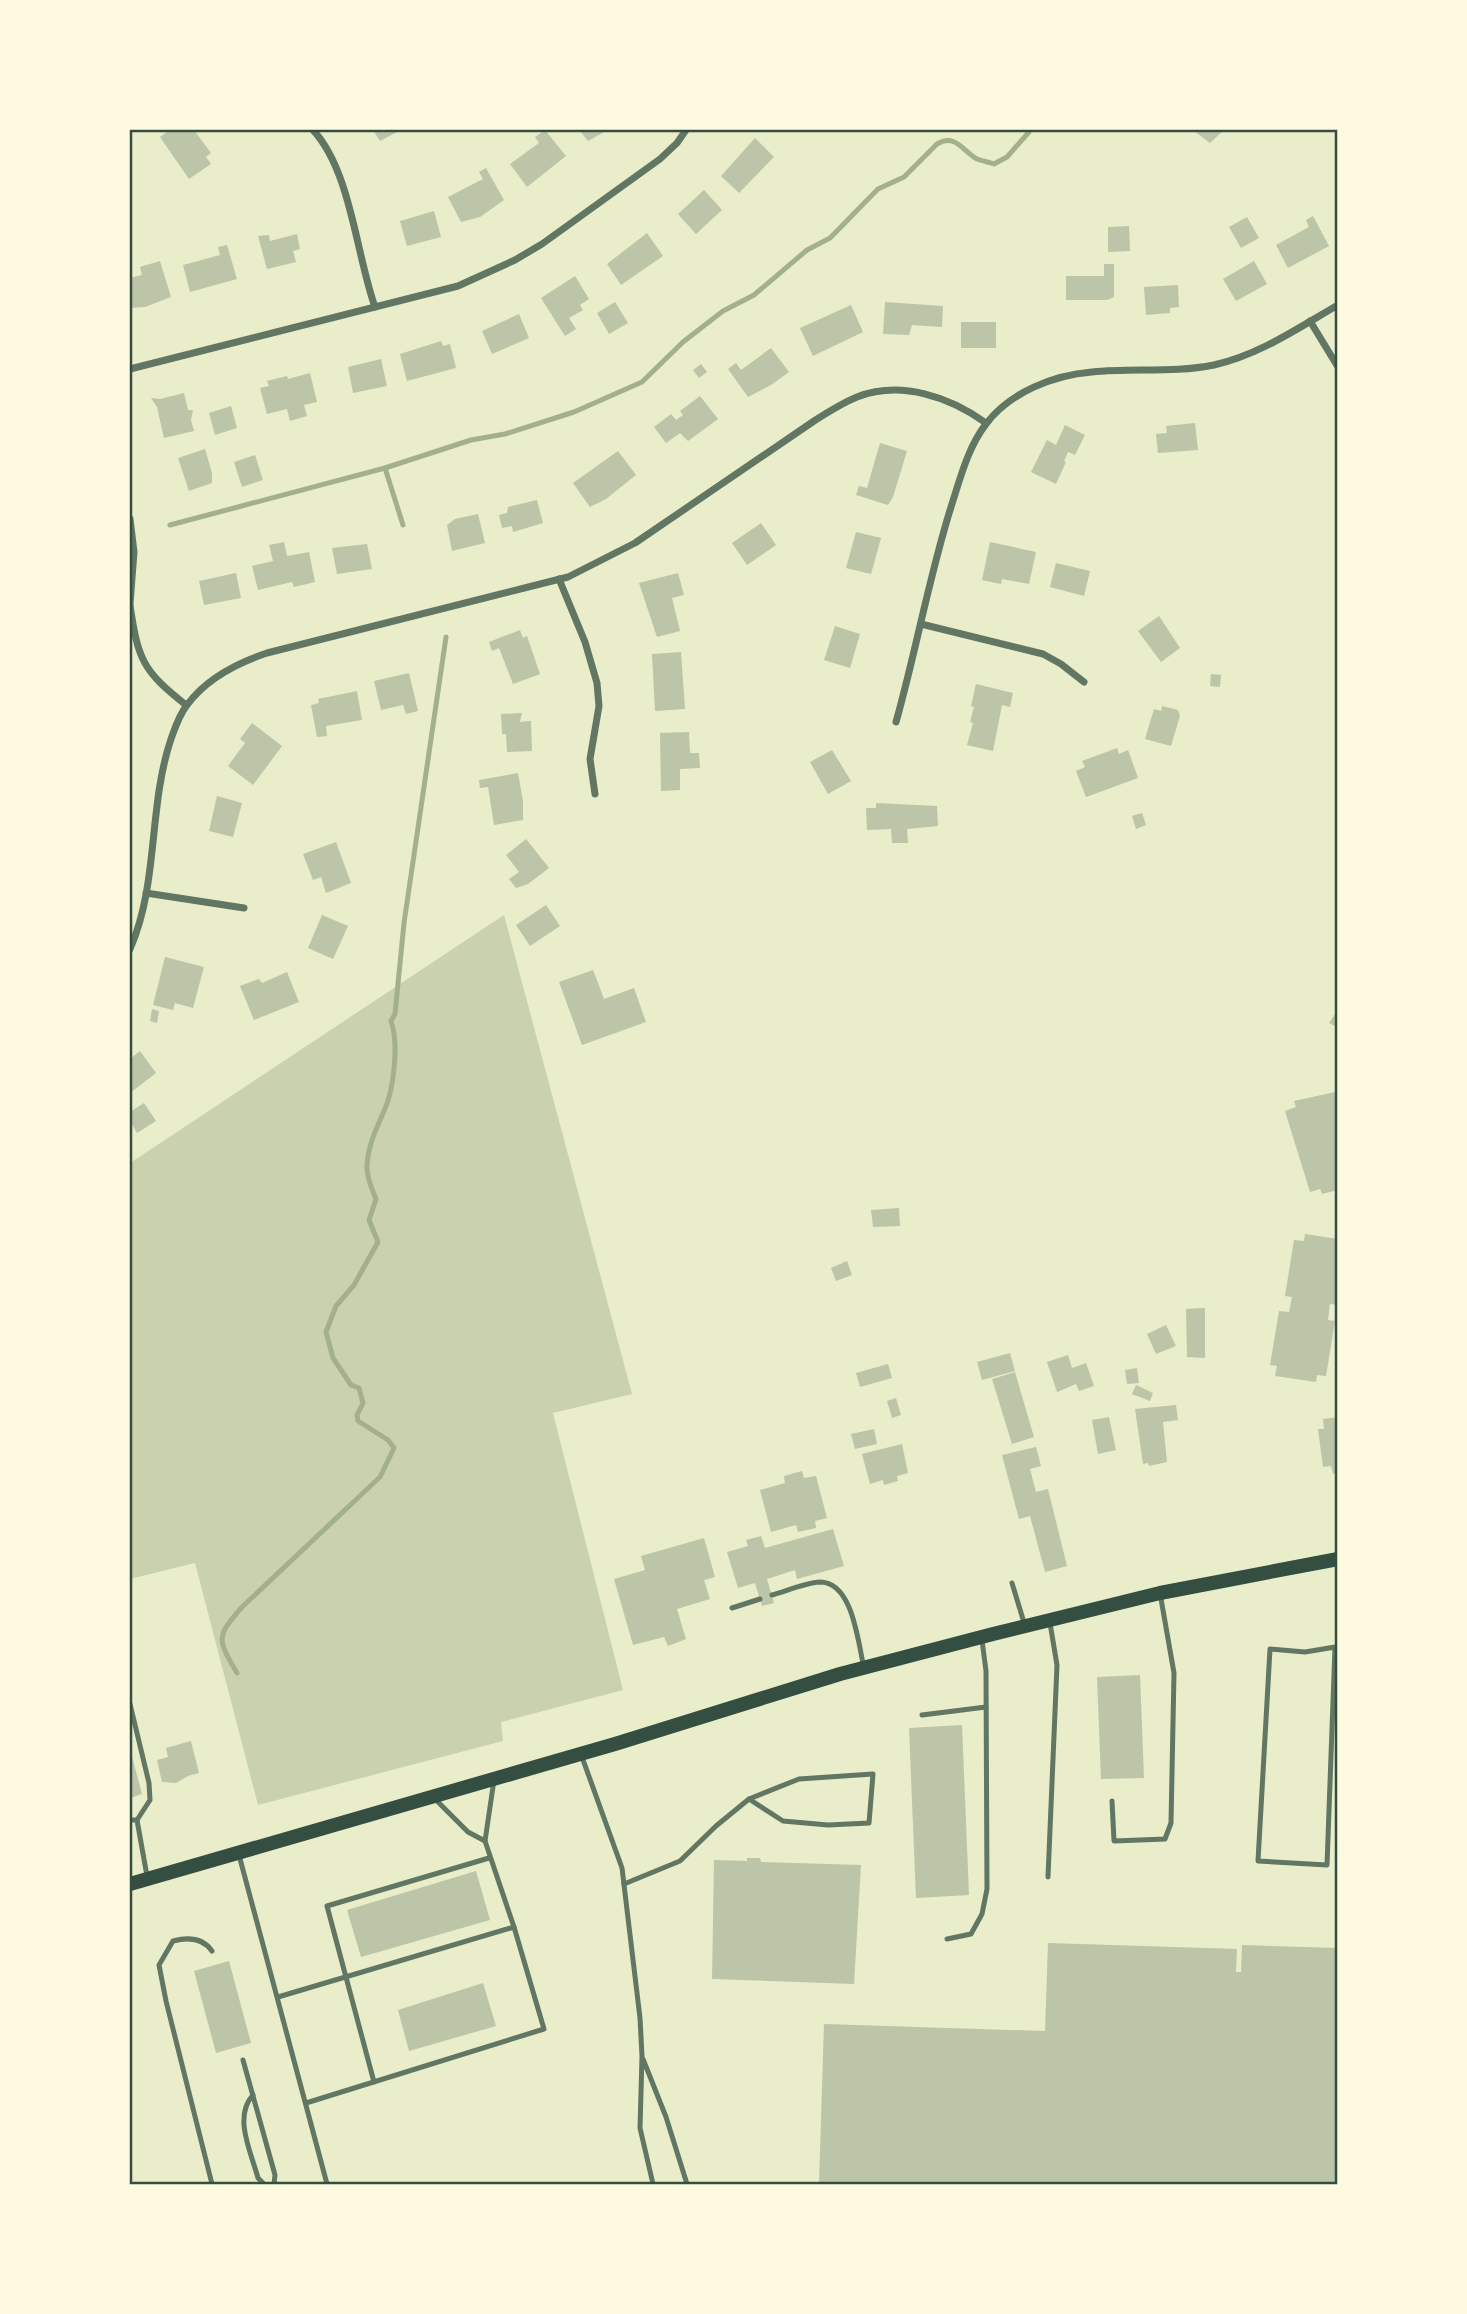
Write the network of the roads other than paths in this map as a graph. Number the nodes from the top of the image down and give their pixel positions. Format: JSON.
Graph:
{"nodes":[{"id":1,"x":313,"y":130,"type":"edge"},
{"id":2,"x":686,"y":130,"type":"edge"},
{"id":3,"x":1338,"y":305,"type":"edge"},
{"id":4,"x":374,"y":307,"type":"junction"},
{"id":5,"x":1310,"y":321,"type":"junction"},
{"id":6,"x":1338,"y":367,"type":"edge"},
{"id":7,"x":130,"y":369,"type":"edge"},
{"id":8,"x":986,"y":423,"type":"junction"},
{"id":9,"x":130,"y":519,"type":"edge"},
{"id":10,"x":559,"y":579,"type":"junction"},
{"id":11,"x":130,"y":604,"type":"edge"},
{"id":12,"x":921,"y":624,"type":"junction"},
{"id":13,"x":1084,"y":682,"type":"dead end"},
{"id":14,"x":186,"y":705,"type":"junction"},
{"id":15,"x":896,"y":722,"type":"dead end"},
{"id":16,"x":595,"y":794,"type":"dead end"},
{"id":17,"x":146,"y":893,"type":"junction"},
{"id":18,"x":244,"y":908,"type":"dead end"},
{"id":19,"x":130,"y":949,"type":"edge"},
{"id":20,"x":1338,"y":1559,"type":"edge"},
{"id":21,"x":1012,"y":1583,"type":"dead end"},
{"id":22,"x":1160,"y":1593,"type":"junction"},
{"id":23,"x":772,"y":1595,"type":"dead end"},
{"id":24,"x":760,"y":1599,"type":"dead end"},
{"id":25,"x":732,"y":1608,"type":"dead end"},
{"id":26,"x":1050,"y":1620,"type":"junction"},
{"id":27,"x":1025,"y":1626,"type":"junction"},
{"id":28,"x":982,"y":1637,"type":"junction"},
{"id":29,"x":1336,"y":1647,"type":"edge"},
{"id":30,"x":864,"y":1668,"type":"junction"},
{"id":31,"x":130,"y":1704,"type":"edge"},
{"id":32,"x":986,"y":1707,"type":"junction"},
{"id":33,"x":922,"y":1716,"type":"dead end"},
{"id":34,"x":581,"y":1754,"type":"junction"},
{"id":35,"x":494,"y":1778,"type":"junction"},
{"id":36,"x":432,"y":1796,"type":"junction"},
{"id":37,"x":748,"y":1799,"type":"junction"},
{"id":38,"x":1112,"y":1801,"type":"dead end"},
{"id":39,"x":130,"y":1820,"type":"edge"},
{"id":40,"x":137,"y":1820,"type":"junction"},
{"id":41,"x":485,"y":1842,"type":"junction"},
{"id":42,"x":238,"y":1852,"type":"junction"},
{"id":43,"x":489,"y":1858,"type":"junction"},
{"id":44,"x":1048,"y":1877,"type":"dead end"},
{"id":45,"x":148,"y":1879,"type":"junction"},
{"id":46,"x":130,"y":1884,"type":"edge"},
{"id":47,"x":624,"y":1884,"type":"junction"},
{"id":48,"x":514,"y":1927,"type":"junction"},
{"id":49,"x":947,"y":1939,"type":"dead end"},
{"id":50,"x":212,"y":1951,"type":"dead end"},
{"id":51,"x":345,"y":1977,"type":"junction"},
{"id":52,"x":278,"y":1997,"type":"junction"},
{"id":53,"x":642,"y":2056,"type":"junction"},
{"id":54,"x":243,"y":2060,"type":"dead end"},
{"id":55,"x":374,"y":2082,"type":"junction"},
{"id":56,"x":253,"y":2095,"type":"junction"},
{"id":57,"x":306,"y":2103,"type":"junction"},
{"id":58,"x":212,"y":2185,"type":"edge"},
{"id":59,"x":264,"y":2185,"type":"edge"},
{"id":60,"x":274,"y":2185,"type":"edge"},
{"id":61,"x":327,"y":2185,"type":"edge"},
{"id":62,"x":653,"y":2185,"type":"edge"},
{"id":63,"x":687,"y":2185,"type":"edge"}],
"edges":[{"from":1,"to":4,"type":"street"},
{"from":2,"to":4,"type":"street"},
{"from":3,"to":5,"type":"street"},
{"from":4,"to":7,"type":"street"},
{"from":5,"to":6,"type":"street"},
{"from":5,"to":8,"type":"street"},
{"from":8,"to":10,"type":"street"},
{"from":8,"to":12,"type":"street"},
{"from":9,"to":11,"type":"street"},
{"from":10,"to":14,"type":"street"},
{"from":10,"to":16,"type":"street"},
{"from":11,"to":14,"type":"street"},
{"from":12,"to":13,"type":"street"},
{"from":12,"to":15,"type":"street"},
{"from":14,"to":17,"type":"street"},
{"from":17,"to":18,"type":"street"},
{"from":17,"to":19,"type":"street"},
{"from":20,"to":22,"type":"main road"},
{"from":21,"to":27,"type":"lane"},
{"from":22,"to":26,"type":"main road"},
{"from":22,"to":38,"type":"lane"},
{"from":23,"to":30,"type":"lane"},
{"from":24,"to":25,"type":"lane"},
{"from":26,"to":27,"type":"main road"},
{"from":26,"to":44,"type":"lane"},
{"from":27,"to":28,"type":"main road"},
{"from":28,"to":30,"type":"main road"},
{"from":28,"to":32,"type":"lane"},
{"from":29,"to":29,"type":"lane"},
{"from":30,"to":34,"type":"main road"},
{"from":31,"to":40,"type":"lane"},
{"from":32,"to":33,"type":"lane"},
{"from":32,"to":49,"type":"lane"},
{"from":34,"to":35,"type":"main road"},
{"from":34,"to":47,"type":"lane"},
{"from":35,"to":36,"type":"main road"},
{"from":35,"to":41,"type":"lane"},
{"from":36,"to":41,"type":"lane"},
{"from":36,"to":42,"type":"main road"},
{"from":37,"to":37,"type":"lane"},
{"from":37,"to":47,"type":"lane"},
{"from":39,"to":40,"type":"lane"},
{"from":40,"to":45,"type":"lane"},
{"from":41,"to":43,"type":"lane"},
{"from":42,"to":45,"type":"main road"},
{"from":42,"to":52,"type":"lane"},
{"from":43,"to":48,"type":"lane"},
{"from":43,"to":51,"type":"lane"},
{"from":45,"to":46,"type":"main road"},
{"from":47,"to":53,"type":"lane"},
{"from":48,"to":51,"type":"lane"},
{"from":48,"to":55,"type":"lane"},
{"from":50,"to":58,"type":"lane"},
{"from":51,"to":52,"type":"lane"},
{"from":51,"to":55,"type":"lane"},
{"from":52,"to":57,"type":"lane"},
{"from":53,"to":62,"type":"lane"},
{"from":53,"to":63,"type":"lane"},
{"from":54,"to":56,"type":"lane"},
{"from":55,"to":57,"type":"lane"},
{"from":56,"to":59,"type":"lane"},
{"from":56,"to":60,"type":"lane"},
{"from":57,"to":61,"type":"lane"}]}
